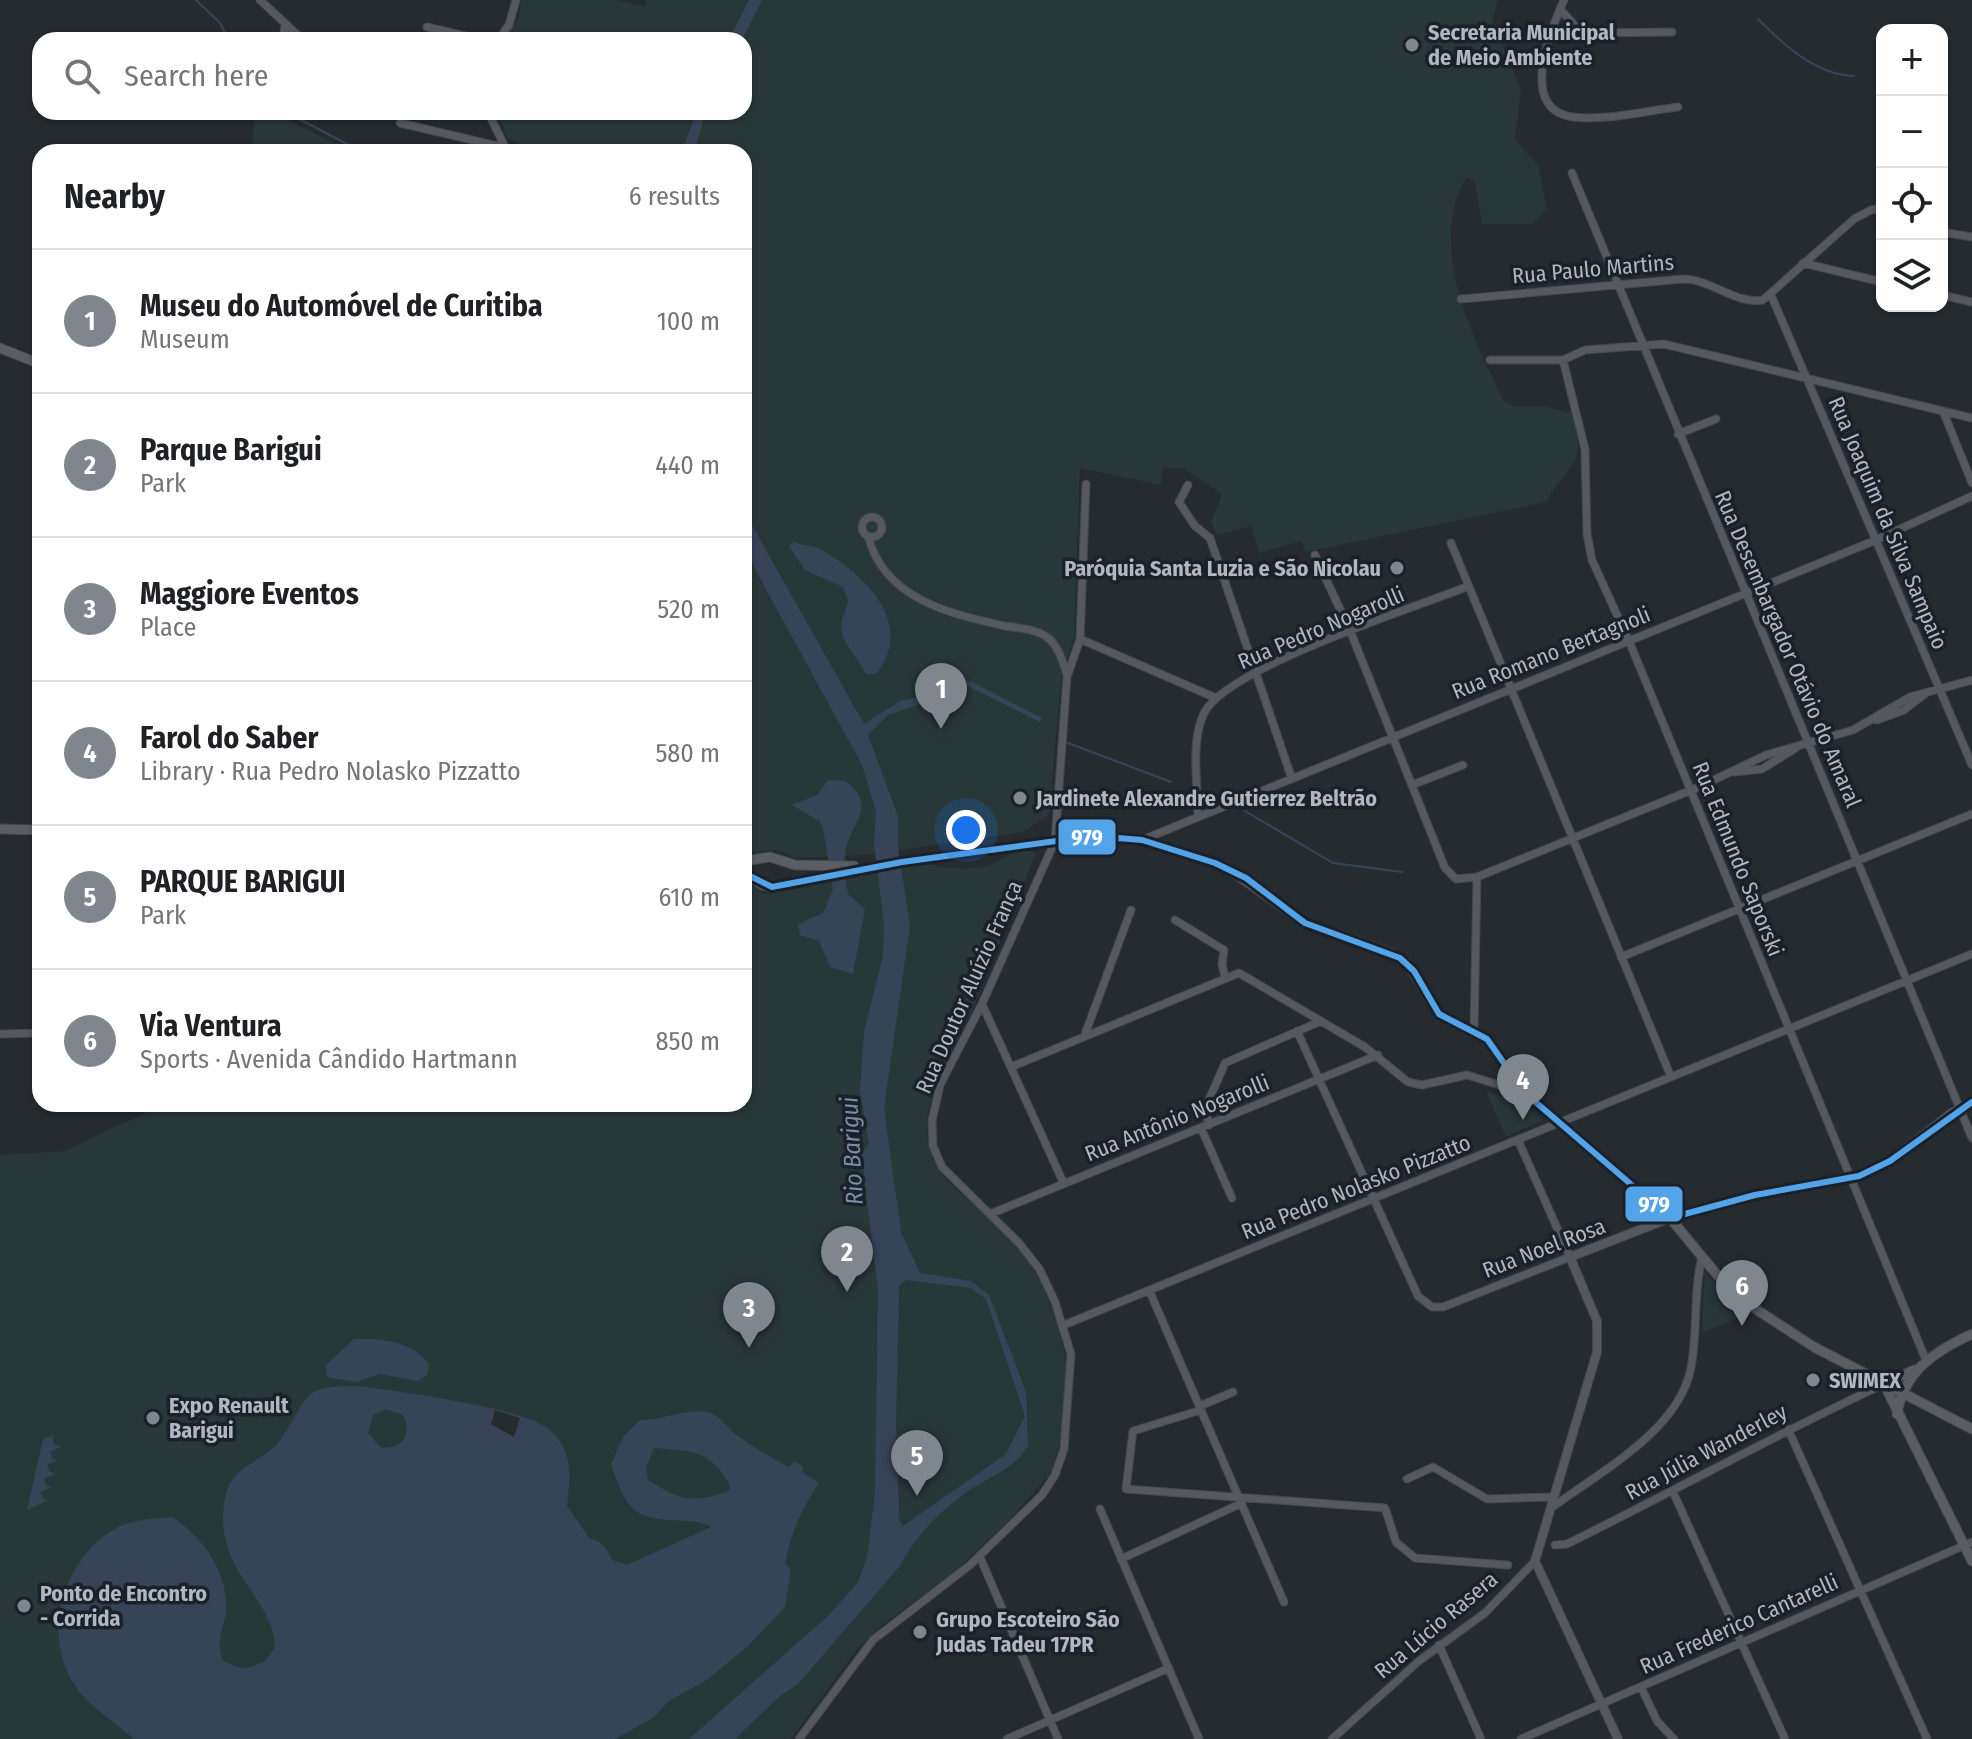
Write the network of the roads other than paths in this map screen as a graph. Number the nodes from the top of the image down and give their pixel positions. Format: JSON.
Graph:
{"nodes":[{"id":1,"x":260,"y":0,"type":"edge"},
{"id":2,"x":516,"y":0,"type":"edge"},
{"id":3,"x":1564,"y":0,"type":"edge"},
{"id":4,"x":1560,"y":9,"type":"junction"},
{"id":5,"x":285,"y":24,"type":"junction"},
{"id":6,"x":427,"y":27,"type":"dead end"},
{"id":7,"x":284,"y":32,"type":"edge"},
{"id":8,"x":294,"y":32,"type":"edge"},
{"id":9,"x":449,"y":32,"type":"edge"},
{"id":10,"x":504,"y":32,"type":"edge"},
{"id":11,"x":1672,"y":32,"type":"dead end"},
{"id":12,"x":1678,"y":107,"type":"dead end"},
{"id":13,"x":492,"y":120,"type":"edge"},
{"id":14,"x":400,"y":123,"type":"dead end"},
{"id":15,"x":492,"y":144,"type":"edge"},
{"id":16,"x":504,"y":144,"type":"edge"},
{"id":17,"x":1572,"y":173,"type":"dead end"},
{"id":18,"x":1876,"y":209,"type":"edge"},
{"id":19,"x":1948,"y":233,"type":"edge"},
{"id":20,"x":1972,"y":237,"type":"edge"},
{"id":21,"x":1803,"y":263,"type":"junction"},
{"id":22,"x":1876,"y":281,"type":"edge"},
{"id":23,"x":1617,"y":286,"type":"junction"},
{"id":24,"x":1771,"y":295,"type":"junction"},
{"id":25,"x":1948,"y":296,"type":"edge"},
{"id":26,"x":1461,"y":299,"type":"dead end"},
{"id":27,"x":1972,"y":302,"type":"edge"},
{"id":28,"x":1642,"y":346,"type":"junction"},
{"id":29,"x":0,"y":348,"type":"edge"},
{"id":30,"x":1490,"y":360,"type":"dead end"},
{"id":31,"x":1563,"y":360,"type":"junction"},
{"id":32,"x":32,"y":361,"type":"edge"},
{"id":33,"x":1807,"y":378,"type":"junction"},
{"id":34,"x":1943,"y":411,"type":"junction"},
{"id":35,"x":1972,"y":418,"type":"edge"},
{"id":36,"x":1716,"y":419,"type":"dead end"},
{"id":37,"x":1678,"y":434,"type":"junction"},
{"id":38,"x":1972,"y":483,"type":"edge"},
{"id":39,"x":1086,"y":484,"type":"dead end"},
{"id":40,"x":1188,"y":485,"type":"dead end"},
{"id":41,"x":1972,"y":496,"type":"edge"},
{"id":42,"x":868,"y":536,"type":"dead end"},
{"id":43,"x":1876,"y":540,"type":"junction"},
{"id":44,"x":1451,"y":543,"type":"dead end"},
{"id":45,"x":1315,"y":555,"type":"dead end"},
{"id":46,"x":1469,"y":586,"type":"junction"},
{"id":47,"x":1745,"y":594,"type":"junction"},
{"id":48,"x":1351,"y":633,"type":"junction"},
{"id":49,"x":1080,"y":639,"type":"junction"},
{"id":50,"x":1629,"y":641,"type":"junction"},
{"id":51,"x":1255,"y":671,"type":"junction"},
{"id":52,"x":1067,"y":677,"type":"junction"},
{"id":53,"x":1972,"y":680,"type":"edge"},
{"id":54,"x":1511,"y":689,"type":"junction"},
{"id":55,"x":1940,"y":689,"type":"junction"},
{"id":56,"x":1216,"y":698,"type":"junction"},
{"id":57,"x":1392,"y":738,"type":"junction"},
{"id":58,"x":1803,"y":744,"type":"junction"},
{"id":59,"x":1463,"y":765,"type":"dead end"},
{"id":60,"x":1972,"y":765,"type":"edge"},
{"id":61,"x":1292,"y":779,"type":"junction"},
{"id":62,"x":1412,"y":785,"type":"junction"},
{"id":63,"x":1690,"y":790,"type":"junction"},
{"id":64,"x":1972,"y":814,"type":"edge"},
{"id":65,"x":1198,"y":817,"type":"junction"},
{"id":66,"x":0,"y":829,"type":"edge"},
{"id":67,"x":32,"y":830,"type":"edge"},
{"id":68,"x":1572,"y":838,"type":"junction"},
{"id":69,"x":1142,"y":840,"type":"junction"},
{"id":70,"x":1055,"y":841,"type":"junction"},
{"id":71,"x":761,"y":859,"type":"junction"},
{"id":72,"x":752,"y":860,"type":"edge"},
{"id":73,"x":1857,"y":862,"type":"junction"},
{"id":74,"x":781,"y":863,"type":"junction"},
{"id":75,"x":824,"y":871,"type":"junction"},
{"id":76,"x":752,"y":877,"type":"edge"},
{"id":77,"x":1477,"y":877,"type":"junction"},
{"id":78,"x":755,"y":878,"type":"junction"},
{"id":79,"x":776,"y":885,"type":"junction"},
{"id":80,"x":1740,"y":909,"type":"junction"},
{"id":81,"x":1131,"y":910,"type":"dead end"},
{"id":82,"x":1175,"y":920,"type":"dead end"},
{"id":83,"x":1972,"y":954,"type":"edge"},
{"id":84,"x":1621,"y":957,"type":"junction"},
{"id":85,"x":1225,"y":977,"type":"junction"},
{"id":86,"x":1907,"y":981,"type":"junction"},
{"id":87,"x":982,"y":1004,"type":"junction"},
{"id":88,"x":1321,"y":1021,"type":"junction"},
{"id":89,"x":1789,"y":1029,"type":"junction"},
{"id":90,"x":1474,"y":1030,"type":"junction"},
{"id":91,"x":1297,"y":1031,"type":"junction"},
{"id":92,"x":32,"y":1033,"type":"edge"},
{"id":93,"x":0,"y":1034,"type":"edge"},
{"id":94,"x":1084,"y":1037,"type":"junction"},
{"id":95,"x":1378,"y":1055,"type":"junction"},
{"id":96,"x":1011,"y":1067,"type":"junction"},
{"id":97,"x":1671,"y":1077,"type":"junction"},
{"id":98,"x":1319,"y":1079,"type":"junction"},
{"id":99,"x":1525,"y":1093,"type":"junction"},
{"id":100,"x":1972,"y":1102,"type":"edge"},
{"id":101,"x":1959,"y":1108,"type":"junction"},
{"id":102,"x":1560,"y":1123,"type":"junction"},
{"id":103,"x":1205,"y":1126,"type":"junction"},
{"id":104,"x":1972,"y":1138,"type":"edge"},
{"id":105,"x":1518,"y":1140,"type":"junction"},
{"id":106,"x":1851,"y":1178,"type":"junction"},
{"id":107,"x":1064,"y":1184,"type":"junction"},
{"id":108,"x":1232,"y":1198,"type":"dead end"},
{"id":109,"x":1374,"y":1199,"type":"junction"},
{"id":110,"x":990,"y":1214,"type":"junction"},
{"id":111,"x":1670,"y":1218,"type":"junction"},
{"id":112,"x":1570,"y":1257,"type":"junction"},
{"id":113,"x":1702,"y":1257,"type":"junction"},
{"id":114,"x":1149,"y":1290,"type":"junction"},
{"id":115,"x":1064,"y":1325,"type":"junction"},
{"id":116,"x":1972,"y":1334,"type":"edge"},
{"id":117,"x":1926,"y":1360,"type":"junction"},
{"id":118,"x":1918,"y":1368,"type":"junction"},
{"id":119,"x":1884,"y":1384,"type":"junction"},
{"id":120,"x":1233,"y":1392,"type":"dead end"},
{"id":121,"x":1902,"y":1393,"type":"junction"},
{"id":122,"x":1200,"y":1408,"type":"junction"},
{"id":123,"x":1897,"y":1414,"type":"junction"},
{"id":124,"x":1788,"y":1429,"type":"junction"},
{"id":125,"x":1972,"y":1429,"type":"edge"},
{"id":126,"x":1407,"y":1479,"type":"dead end"},
{"id":127,"x":1673,"y":1492,"type":"junction"},
{"id":128,"x":1552,"y":1497,"type":"junction"},
{"id":129,"x":1240,"y":1499,"type":"junction"},
{"id":130,"x":1100,"y":1509,"type":"dead end"},
{"id":131,"x":1548,"y":1510,"type":"junction"},
{"id":132,"x":1968,"y":1544,"type":"edge"},
{"id":133,"x":1555,"y":1545,"type":"dead end"},
{"id":134,"x":980,"y":1557,"type":"junction"},
{"id":135,"x":1121,"y":1559,"type":"junction"},
{"id":136,"x":1535,"y":1561,"type":"junction"},
{"id":137,"x":1972,"y":1561,"type":"edge"},
{"id":138,"x":1508,"y":1565,"type":"dead end"},
{"id":139,"x":1860,"y":1591,"type":"junction"},
{"id":140,"x":1284,"y":1602,"type":"dead end"},
{"id":141,"x":1742,"y":1643,"type":"junction"},
{"id":142,"x":1439,"y":1645,"type":"junction"},
{"id":143,"x":1169,"y":1668,"type":"junction"},
{"id":144,"x":1641,"y":1687,"type":"junction"},
{"id":145,"x":1602,"y":1704,"type":"junction"},
{"id":146,"x":1050,"y":1720,"type":"junction"},
{"id":147,"x":1336,"y":1738,"type":"edge"},
{"id":148,"x":799,"y":1739,"type":"edge"},
{"id":149,"x":1007,"y":1739,"type":"edge"},
{"id":150,"x":1058,"y":1739,"type":"edge"},
{"id":151,"x":1199,"y":1739,"type":"edge"},
{"id":152,"x":1481,"y":1739,"type":"edge"},
{"id":153,"x":1521,"y":1739,"type":"edge"},
{"id":154,"x":1618,"y":1739,"type":"edge"},
{"id":155,"x":1674,"y":1739,"type":"edge"},
{"id":156,"x":1785,"y":1739,"type":"edge"},
{"id":157,"x":1927,"y":1739,"type":"edge"}],
"edges":[{"from":1,"to":5,"type":"street"},
{"from":2,"to":10,"type":"street"},
{"from":3,"to":4,"type":"street"},
{"from":4,"to":11,"type":"street"},
{"from":4,"to":12,"type":"street"},
{"from":5,"to":7,"type":"street"},
{"from":5,"to":8,"type":"street"},
{"from":6,"to":9,"type":"street"},
{"from":13,"to":16,"type":"street"},
{"from":14,"to":15,"type":"street"},
{"from":17,"to":23,"type":"street","name":"Rua Desembargador Otávio do Amaral"},
{"from":18,"to":21,"type":"street"},
{"from":19,"to":20,"type":"street"},
{"from":21,"to":22,"type":"street"},
{"from":21,"to":24,"type":"street"},
{"from":23,"to":24,"type":"street","name":"Rua Paulo Martins"},
{"from":23,"to":26,"type":"street","name":"Rua Paulo Martins"},
{"from":23,"to":28,"type":"street","name":"Rua Desembargador Otávio do Amaral"},
{"from":24,"to":33,"type":"street","name":"Rua Joaquim da Silva Sampaio"},
{"from":25,"to":27,"type":"street"},
{"from":28,"to":31,"type":"street"},
{"from":28,"to":33,"type":"street"},
{"from":28,"to":37,"type":"street","name":"Rua Desembargador Otávio do Amaral"},
{"from":29,"to":32,"type":"main road"},
{"from":30,"to":31,"type":"street"},
{"from":31,"to":50,"type":"street","name":"Rua Edmundo Saporski"},
{"from":33,"to":34,"type":"street"},
{"from":33,"to":43,"type":"street","name":"Rua Joaquim da Silva Sampaio"},
{"from":34,"to":35,"type":"street"},
{"from":34,"to":38,"type":"street"},
{"from":36,"to":37,"type":"street"},
{"from":37,"to":47,"type":"street","name":"Rua Desembargador Otávio do Amaral"},
{"from":39,"to":49,"type":"street","name":"Rua Doutor Aluízio França"},
{"from":40,"to":51,"type":"street"},
{"from":41,"to":43,"type":"street","name":"Rua Romano Bertagnoli"},
{"from":42,"to":52,"type":"street"},
{"from":43,"to":47,"type":"street","name":"Rua Romano Bertagnoli"},
{"from":43,"to":55,"type":"street","name":"Rua Joaquim da Silva Sampaio"},
{"from":44,"to":46,"type":"street"},
{"from":45,"to":48,"type":"street"},
{"from":46,"to":48,"type":"street","name":"Rua Pedro Nogarolli"},
{"from":46,"to":54,"type":"street"},
{"from":47,"to":50,"type":"street","name":"Rua Romano Bertagnoli"},
{"from":47,"to":58,"type":"street","name":"Rua Desembargador Otávio do Amaral"},
{"from":48,"to":51,"type":"street","name":"Rua Pedro Nogarolli"},
{"from":48,"to":57,"type":"street"},
{"from":49,"to":52,"type":"street","name":"Rua Doutor Aluízio França"},
{"from":49,"to":56,"type":"street"},
{"from":50,"to":54,"type":"street","name":"Rua Romano Bertagnoli"},
{"from":50,"to":63,"type":"street","name":"Rua Edmundo Saporski"},
{"from":51,"to":56,"type":"street","name":"Rua Pedro Nogarolli"},
{"from":51,"to":61,"type":"street"},
{"from":52,"to":70,"type":"street","name":"Rua Doutor Aluízio França"},
{"from":53,"to":55,"type":"street"},
{"from":54,"to":57,"type":"street","name":"Rua Romano Bertagnoli"},
{"from":54,"to":68,"type":"street"},
{"from":55,"to":58,"type":"street"},
{"from":55,"to":60,"type":"street","name":"Rua Joaquim da Silva Sampaio"},
{"from":56,"to":65,"type":"street","name":"Rua Pedro Nogarolli"},
{"from":57,"to":61,"type":"street","name":"Rua Romano Bertagnoli"},
{"from":57,"to":62,"type":"street"},
{"from":58,"to":63,"type":"street"},
{"from":58,"to":73,"type":"street","name":"Rua Desembargador Otávio do Amaral"},
{"from":59,"to":62,"type":"street"},
{"from":61,"to":65,"type":"street","name":"Rua Romano Bertagnoli"},
{"from":62,"to":77,"type":"street"},
{"from":63,"to":68,"type":"street"},
{"from":63,"to":80,"type":"street","name":"Rua Edmundo Saporski"},
{"from":64,"to":73,"type":"street"},
{"from":65,"to":69,"type":"street","name":"Rua Romano Bertagnoli"},
{"from":66,"to":67,"type":"main road"},
{"from":68,"to":77,"type":"street"},
{"from":68,"to":84,"type":"street"},
{"from":69,"to":70,"type":"main road"},
{"from":69,"to":90,"type":"main road"},
{"from":70,"to":75,"type":"main road"},
{"from":70,"to":87,"type":"street","name":"Rua Doutor Aluízio França"},
{"from":71,"to":72,"type":"main road"},
{"from":71,"to":74,"type":"main road"},
{"from":71,"to":78,"type":"main road"},
{"from":73,"to":80,"type":"street"},
{"from":73,"to":86,"type":"street","name":"Rua Desembargador Otávio do Amaral"},
{"from":74,"to":75,"type":"main road"},
{"from":74,"to":79,"type":"main road"},
{"from":75,"to":79,"type":"main road"},
{"from":76,"to":78,"type":"main road"},
{"from":77,"to":90,"type":"street"},
{"from":78,"to":79,"type":"main road"},
{"from":80,"to":84,"type":"street"},
{"from":80,"to":89,"type":"street","name":"Rua Edmundo Saporski"},
{"from":81,"to":94,"type":"street"},
{"from":82,"to":85,"type":"street"},
{"from":83,"to":86,"type":"street","name":"Rua Pedro Nolasko Pizzatto"},
{"from":84,"to":97,"type":"street"},
{"from":85,"to":88,"type":"street"},
{"from":85,"to":94,"type":"street"},
{"from":86,"to":89,"type":"street","name":"Rua Pedro Nolasko Pizzatto"},
{"from":86,"to":101,"type":"street","name":"Rua Desembargador Otávio do Amaral"},
{"from":87,"to":96,"type":"street"},
{"from":87,"to":110,"type":"street","name":"Rua Doutor Aluízio França"},
{"from":88,"to":91,"type":"street"},
{"from":88,"to":95,"type":"street"},
{"from":89,"to":97,"type":"street","name":"Rua Pedro Nolasko Pizzatto"},
{"from":89,"to":106,"type":"street","name":"Rua Edmundo Saporski"},
{"from":90,"to":99,"type":"main road"},
{"from":91,"to":98,"type":"street"},
{"from":91,"to":103,"type":"street"},
{"from":92,"to":93,"type":"street"},
{"from":94,"to":96,"type":"street"},
{"from":95,"to":98,"type":"street","name":"Rua Antônio Nogarolli"},
{"from":95,"to":99,"type":"street"},
{"from":96,"to":107,"type":"street"},
{"from":97,"to":102,"type":"street","name":"Rua Pedro Nolasko Pizzatto"},
{"from":98,"to":103,"type":"street","name":"Rua Antônio Nogarolli"},
{"from":98,"to":109,"type":"street"},
{"from":99,"to":102,"type":"main road"},
{"from":100,"to":101,"type":"main road"},
{"from":101,"to":104,"type":"street","name":"Rua Desembargador Otávio do Amaral"},
{"from":101,"to":106,"type":"main road"},
{"from":102,"to":105,"type":"street","name":"Rua Pedro Nolasko Pizzatto"},
{"from":102,"to":111,"type":"main road"},
{"from":103,"to":107,"type":"street","name":"Rua Antônio Nogarolli"},
{"from":103,"to":108,"type":"street"},
{"from":105,"to":109,"type":"street","name":"Rua Pedro Nolasko Pizzatto"},
{"from":105,"to":112,"type":"street"},
{"from":106,"to":111,"type":"main road"},
{"from":106,"to":117,"type":"street","name":"Rua Edmundo Saporski"},
{"from":107,"to":110,"type":"street","name":"Rua Antônio Nogarolli"},
{"from":109,"to":112,"type":"street","name":"Rua Noel Rosa"},
{"from":109,"to":114,"type":"street","name":"Rua Pedro Nolasko Pizzatto"},
{"from":110,"to":115,"type":"street","name":"Rua Doutor Aluízio França"},
{"from":111,"to":112,"type":"street","name":"Rua Noel Rosa"},
{"from":111,"to":113,"type":"main road"},
{"from":112,"to":128,"type":"street","name":"Rua Lúcio Rasera"},
{"from":113,"to":119,"type":"main road"},
{"from":113,"to":131,"type":"street"},
{"from":114,"to":115,"type":"street","name":"Rua Pedro Nolasko Pizzatto"},
{"from":114,"to":122,"type":"street"},
{"from":115,"to":134,"type":"street","name":"Rua Doutor Aluízio França"},
{"from":116,"to":117,"type":"main road","name":"Rua Júlia Wanderley"},
{"from":117,"to":118,"type":"main road","name":"Rua Júlia Wanderley"},
{"from":118,"to":119,"type":"main road","name":"Rua Júlia Wanderley"},
{"from":118,"to":121,"type":"main road","name":"Rua Júlia Wanderley"},
{"from":119,"to":121,"type":"main road"},
{"from":119,"to":123,"type":"main road"},
{"from":119,"to":124,"type":"street","name":"Rua Júlia Wanderley"},
{"from":120,"to":122,"type":"street"},
{"from":121,"to":123,"type":"main road","name":"Rua Júlia Wanderley"},
{"from":121,"to":125,"type":"main road"},
{"from":122,"to":129,"type":"street"},
{"from":122,"to":129,"type":"street"},
{"from":123,"to":132,"type":"main road"},
{"from":124,"to":127,"type":"street","name":"Rua Júlia Wanderley"},
{"from":124,"to":139,"type":"street"},
{"from":126,"to":128,"type":"street"},
{"from":127,"to":133,"type":"street","name":"Rua Júlia Wanderley"},
{"from":127,"to":141,"type":"street"},
{"from":128,"to":131,"type":"street","name":"Rua Lúcio Rasera"},
{"from":129,"to":135,"type":"street"},
{"from":129,"to":138,"type":"street"},
{"from":129,"to":140,"type":"street"},
{"from":130,"to":135,"type":"street"},
{"from":131,"to":136,"type":"street","name":"Rua Lúcio Rasera"},
{"from":132,"to":137,"type":"main road"},
{"from":132,"to":139,"type":"street","name":"Rua Frederico Cantarelli"},
{"from":134,"to":146,"type":"street"},
{"from":134,"to":148,"type":"street","name":"Rua Doutor Aluízio França"},
{"from":135,"to":143,"type":"street"},
{"from":136,"to":142,"type":"street","name":"Rua Lúcio Rasera"},
{"from":136,"to":145,"type":"street"},
{"from":139,"to":141,"type":"street","name":"Rua Frederico Cantarelli"},
{"from":139,"to":157,"type":"street"},
{"from":141,"to":144,"type":"street","name":"Rua Frederico Cantarelli"},
{"from":141,"to":156,"type":"street"},
{"from":142,"to":147,"type":"street","name":"Rua Lúcio Rasera"},
{"from":142,"to":152,"type":"street"},
{"from":143,"to":146,"type":"street"},
{"from":143,"to":151,"type":"street"},
{"from":144,"to":145,"type":"street","name":"Rua Frederico Cantarelli"},
{"from":144,"to":155,"type":"street"},
{"from":145,"to":153,"type":"street","name":"Rua Frederico Cantarelli"},
{"from":145,"to":154,"type":"street"},
{"from":146,"to":149,"type":"street"},
{"from":146,"to":150,"type":"street"}]}
